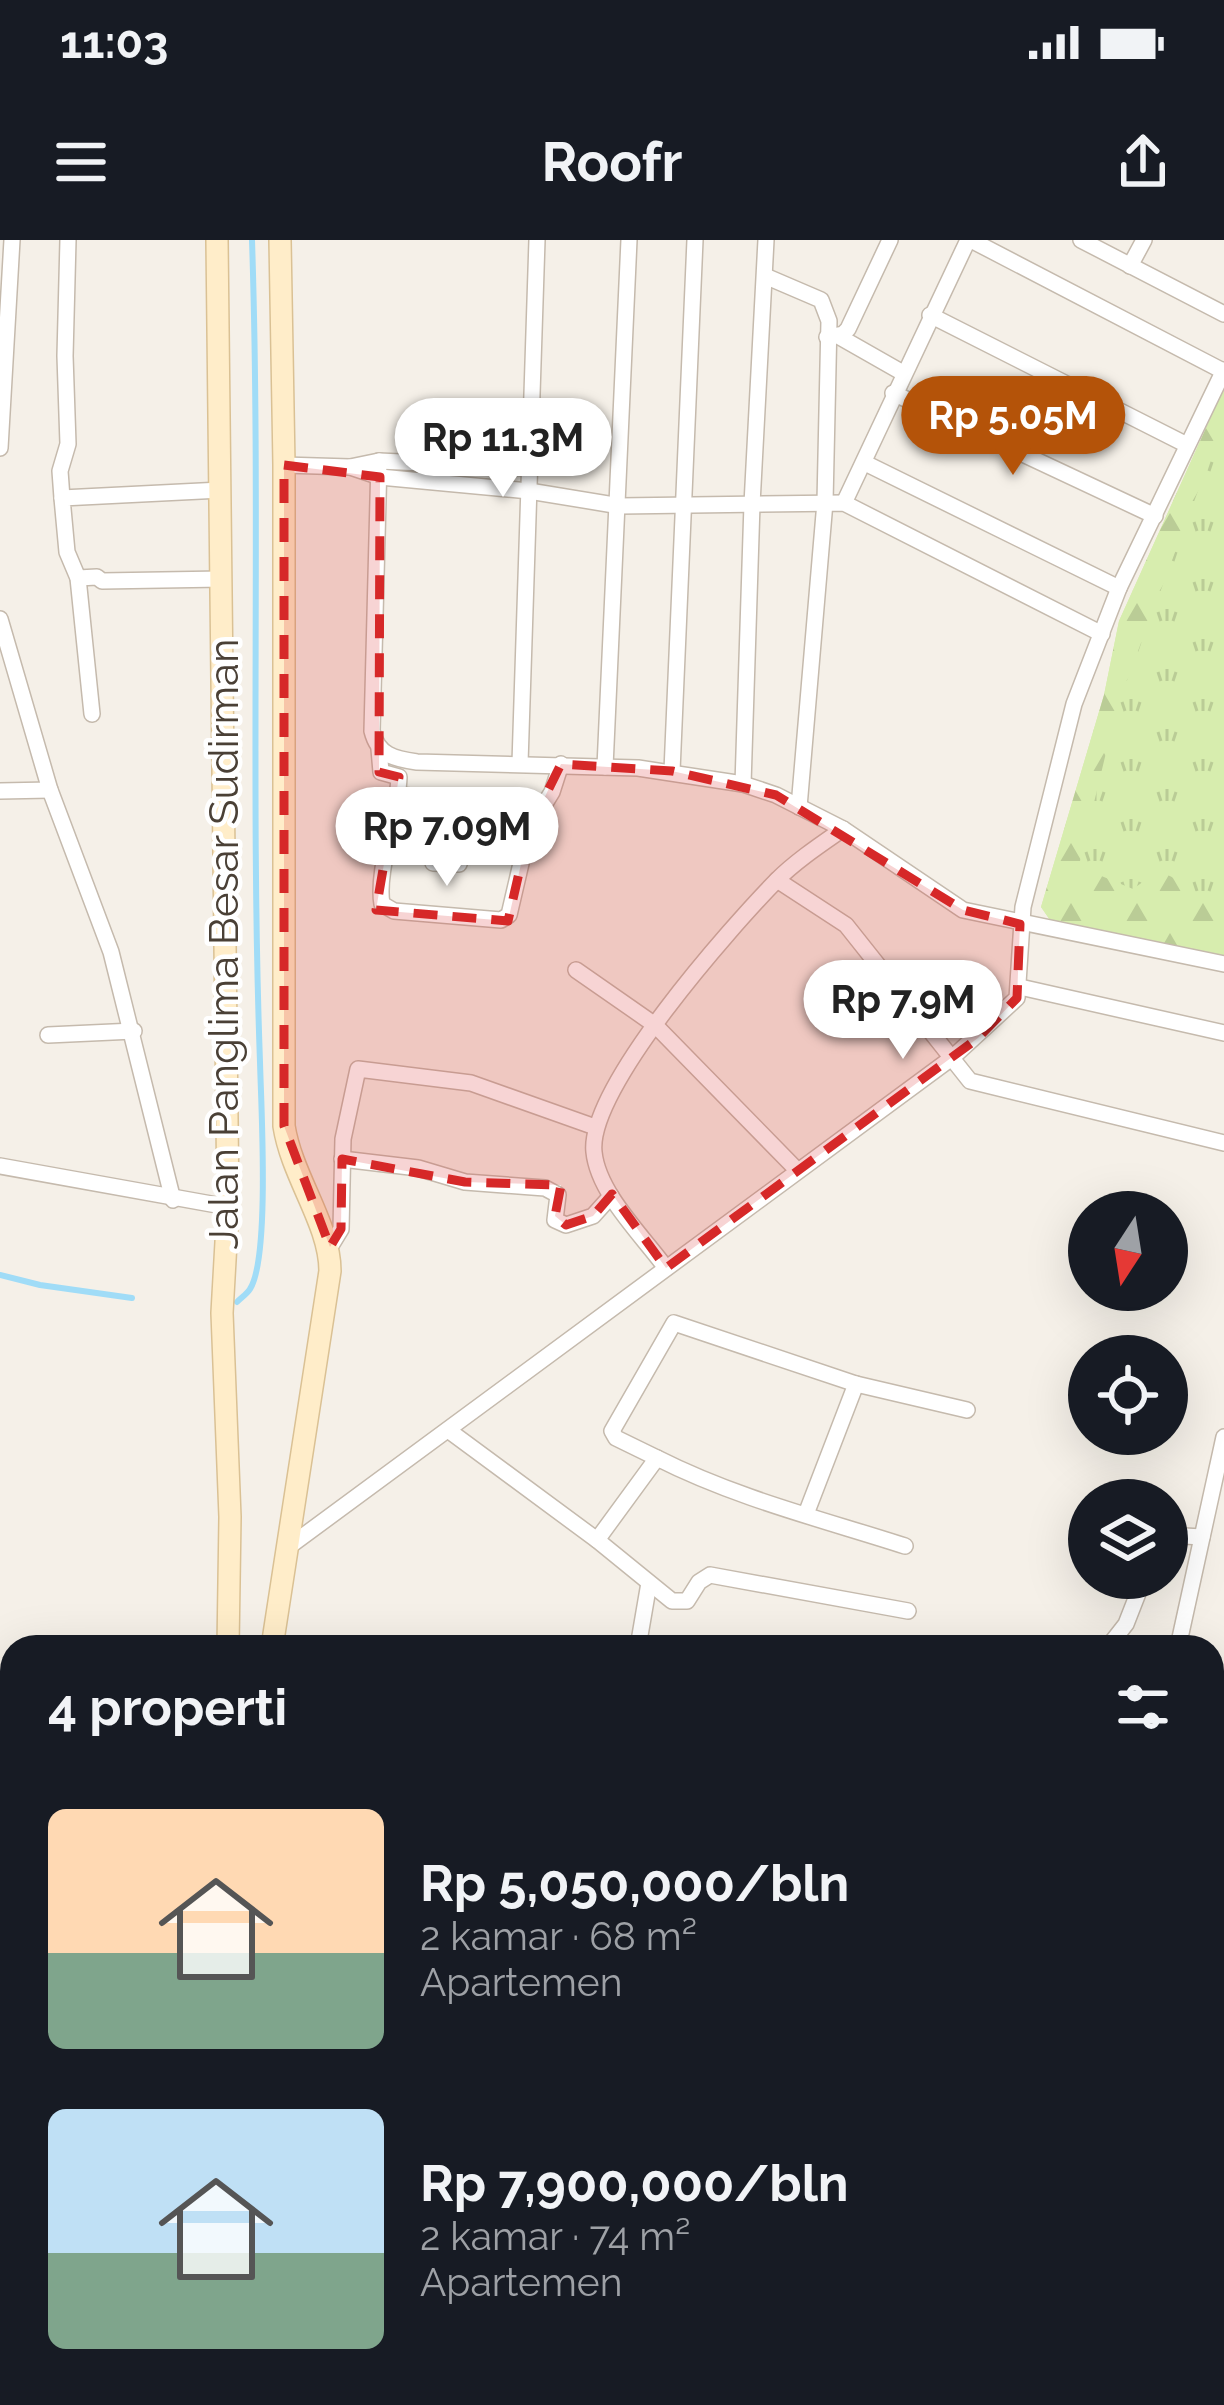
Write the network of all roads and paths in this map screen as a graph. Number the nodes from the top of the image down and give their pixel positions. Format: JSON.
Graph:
{"nodes":[{"id":1,"x":12,"y":240,"type":"edge"},
{"id":2,"x":68,"y":240,"type":"edge"},
{"id":3,"x":217,"y":240,"type":"edge"},
{"id":4,"x":280,"y":240,"type":"edge"},
{"id":5,"x":538,"y":240,"type":"edge"},
{"id":6,"x":628,"y":240,"type":"edge"},
{"id":7,"x":695,"y":240,"type":"edge"},
{"id":8,"x":766,"y":240,"type":"edge"},
{"id":9,"x":890,"y":240,"type":"edge"},
{"id":10,"x":970,"y":240,"type":"edge"},
{"id":11,"x":1081,"y":240,"type":"edge"},
{"id":12,"x":1144,"y":240,"type":"edge"},
{"id":13,"x":1130,"y":266,"type":"junction"},
{"id":14,"x":765,"y":276,"type":"junction"},
{"id":15,"x":1224,"y":314,"type":"edge"},
{"id":16,"x":930,"y":315,"type":"junction"},
{"id":17,"x":5,"y":319,"type":"edge"},
{"id":18,"x":832,"y":336,"type":"junction"},
{"id":19,"x":1224,"y":371,"type":"edge"},
{"id":20,"x":903,"y":373,"type":"junction"},
{"id":21,"x":893,"y":393,"type":"junction"},
{"id":22,"x":1,"y":404,"type":"edge"},
{"id":23,"x":1187,"y":445,"type":"junction"},
{"id":24,"x":0,"y":448,"type":"edge"},
{"id":25,"x":865,"y":463,"type":"junction"},
{"id":26,"x":284,"y":465,"type":"junction"},
{"id":27,"x":529,"y":468,"type":"junction"},
{"id":28,"x":380,"y":469,"type":"junction"},
{"id":29,"x":221,"y":490,"type":"junction"},
{"id":30,"x":529,"y":491,"type":"junction"},
{"id":31,"x":62,"y":498,"type":"junction"},
{"id":32,"x":825,"y":502,"type":"junction"},
{"id":33,"x":844,"y":503,"type":"junction"},
{"id":34,"x":752,"y":504,"type":"junction"},
{"id":35,"x":686,"y":505,"type":"junction"},
{"id":36,"x":620,"y":506,"type":"junction"},
{"id":37,"x":1155,"y":516,"type":"junction"},
{"id":38,"x":78,"y":578,"type":"junction"},
{"id":39,"x":222,"y":579,"type":"junction"},
{"id":40,"x":1120,"y":589,"type":"junction"},
{"id":41,"x":0,"y":619,"type":"edge"},
{"id":42,"x":1102,"y":634,"type":"junction"},
{"id":43,"x":7,"y":668,"type":"edge"},
{"id":44,"x":92,"y":714,"type":"dead end"},
{"id":45,"x":380,"y":749,"type":"junction"},
{"id":46,"x":520,"y":763,"type":"junction"},
{"id":47,"x":561,"y":764,"type":"junction"},
{"id":48,"x":605,"y":767,"type":"junction"},
{"id":49,"x":672,"y":771,"type":"junction"},
{"id":50,"x":742,"y":784,"type":"junction"},
{"id":51,"x":50,"y":790,"type":"junction"},
{"id":52,"x":0,"y":791,"type":"edge"},
{"id":53,"x":399,"y":795,"type":"junction"},
{"id":54,"x":799,"y":807,"type":"junction"},
{"id":55,"x":543,"y":808,"type":"junction"},
{"id":56,"x":529,"y":829,"type":"junction"},
{"id":57,"x":843,"y":829,"type":"junction"},
{"id":58,"x":433,"y":862,"type":"dead end"},
{"id":59,"x":778,"y":880,"type":"junction"},
{"id":60,"x":1020,"y":924,"type":"junction"},
{"id":61,"x":1224,"y":964,"type":"edge"},
{"id":62,"x":576,"y":970,"type":"dead end"},
{"id":63,"x":1020,"y":987,"type":"junction"},
{"id":64,"x":655,"y":1024,"type":"junction"},
{"id":65,"x":134,"y":1031,"type":"junction"},
{"id":66,"x":1224,"y":1033,"type":"edge"},
{"id":67,"x":48,"y":1035,"type":"dead end"},
{"id":68,"x":952,"y":1058,"type":"junction"},
{"id":69,"x":595,"y":1127,"type":"junction"},
{"id":70,"x":1224,"y":1143,"type":"edge"},
{"id":71,"x":342,"y":1159,"type":"junction"},
{"id":72,"x":0,"y":1166,"type":"edge"},
{"id":73,"x":796,"y":1169,"type":"junction"},
{"id":74,"x":611,"y":1196,"type":"junction"},
{"id":75,"x":173,"y":1200,"type":"junction"},
{"id":76,"x":228,"y":1207,"type":"junction"},
{"id":77,"x":330,"y":1246,"type":"junction"},
{"id":78,"x":666,"y":1268,"type":"junction"},
{"id":79,"x":856,"y":1384,"type":"junction"},
{"id":80,"x":967,"y":1410,"type":"dead end"},
{"id":81,"x":448,"y":1430,"type":"junction"},
{"id":82,"x":1224,"y":1437,"type":"edge"},
{"id":83,"x":657,"y":1458,"type":"junction"},
{"id":84,"x":806,"y":1514,"type":"junction"},
{"id":85,"x":1188,"y":1536,"type":"edge"},
{"id":86,"x":1202,"y":1537,"type":"junction"},
{"id":87,"x":598,"y":1540,"type":"junction"},
{"id":88,"x":905,"y":1546,"type":"dead end"},
{"id":89,"x":287,"y":1548,"type":"junction"},
{"id":90,"x":649,"y":1583,"type":"junction"},
{"id":91,"x":1136,"y":1599,"type":"edge"},
{"id":92,"x":908,"y":1612,"type":"dead end"},
{"id":93,"x":228,"y":1635,"type":"edge"},
{"id":94,"x":274,"y":1635,"type":"edge"},
{"id":95,"x":640,"y":1635,"type":"edge"},
{"id":96,"x":1117,"y":1635,"type":"edge"},
{"id":97,"x":1181,"y":1635,"type":"edge"}],
"edges":[{"from":1,"to":17,"type":"street"},
{"from":2,"to":31,"type":"street"},
{"from":3,"to":29,"type":"main road","name":"Jalan Panglima Besar Sudirman"},
{"from":4,"to":26,"type":"main road","name":"Jalan Panglima Besar Sudirman"},
{"from":5,"to":27,"type":"street"},
{"from":6,"to":36,"type":"street"},
{"from":7,"to":35,"type":"street"},
{"from":8,"to":14,"type":"street"},
{"from":9,"to":18,"type":"street"},
{"from":10,"to":16,"type":"street"},
{"from":10,"to":19,"type":"street"},
{"from":11,"to":13,"type":"street"},
{"from":12,"to":13,"type":"street"},
{"from":13,"to":15,"type":"street"},
{"from":14,"to":18,"type":"street"},
{"from":14,"to":34,"type":"street"},
{"from":16,"to":20,"type":"street"},
{"from":16,"to":23,"type":"street"},
{"from":17,"to":22,"type":"street"},
{"from":18,"to":20,"type":"street"},
{"from":18,"to":32,"type":"street"},
{"from":19,"to":23,"type":"street"},
{"from":20,"to":21,"type":"street"},
{"from":21,"to":25,"type":"street"},
{"from":21,"to":37,"type":"street"},
{"from":22,"to":24,"type":"street"},
{"from":23,"to":37,"type":"street"},
{"from":25,"to":33,"type":"street"},
{"from":25,"to":40,"type":"street"},
{"from":26,"to":28,"type":"street"},
{"from":26,"to":77,"type":"main road","name":"Jalan Panglima Besar Sudirman"},
{"from":27,"to":28,"type":"street"},
{"from":27,"to":30,"type":"street"},
{"from":28,"to":30,"type":"street"},
{"from":28,"to":45,"type":"street"},
{"from":29,"to":31,"type":"street"},
{"from":29,"to":39,"type":"main road","name":"Jalan Panglima Besar Sudirman"},
{"from":30,"to":36,"type":"street"},
{"from":30,"to":46,"type":"street"},
{"from":31,"to":38,"type":"street"},
{"from":32,"to":33,"type":"street"},
{"from":32,"to":34,"type":"street"},
{"from":32,"to":54,"type":"street"},
{"from":33,"to":42,"type":"street"},
{"from":34,"to":35,"type":"street"},
{"from":34,"to":50,"type":"street"},
{"from":35,"to":36,"type":"street"},
{"from":35,"to":49,"type":"street"},
{"from":36,"to":48,"type":"street"},
{"from":37,"to":40,"type":"street"},
{"from":38,"to":39,"type":"street"},
{"from":38,"to":44,"type":"street"},
{"from":39,"to":76,"type":"main road","name":"Jalan Panglima Besar Sudirman"},
{"from":40,"to":42,"type":"street"},
{"from":41,"to":43,"type":"street"},
{"from":42,"to":60,"type":"street"},
{"from":43,"to":51,"type":"street"},
{"from":45,"to":46,"type":"street"},
{"from":45,"to":53,"type":"street"},
{"from":46,"to":47,"type":"street"},
{"from":47,"to":48,"type":"street"},
{"from":47,"to":55,"type":"street"},
{"from":48,"to":49,"type":"street"},
{"from":49,"to":50,"type":"street"},
{"from":50,"to":54,"type":"street"},
{"from":51,"to":52,"type":"street"},
{"from":51,"to":65,"type":"street"},
{"from":53,"to":55,"type":"street"},
{"from":53,"to":56,"type":"street"},
{"from":54,"to":57,"type":"street"},
{"from":55,"to":56,"type":"street"},
{"from":56,"to":58,"type":"street"},
{"from":57,"to":59,"type":"street"},
{"from":57,"to":60,"type":"street"},
{"from":59,"to":64,"type":"street"},
{"from":59,"to":68,"type":"street"},
{"from":60,"to":61,"type":"street"},
{"from":60,"to":63,"type":"street"},
{"from":62,"to":64,"type":"street"},
{"from":63,"to":66,"type":"street"},
{"from":63,"to":68,"type":"street"},
{"from":64,"to":69,"type":"street"},
{"from":64,"to":73,"type":"street"},
{"from":65,"to":67,"type":"street"},
{"from":65,"to":75,"type":"street"},
{"from":68,"to":70,"type":"street"},
{"from":68,"to":73,"type":"street"},
{"from":69,"to":71,"type":"street"},
{"from":69,"to":74,"type":"street"},
{"from":71,"to":74,"type":"street"},
{"from":71,"to":77,"type":"street"},
{"from":72,"to":75,"type":"street"},
{"from":73,"to":78,"type":"street"},
{"from":74,"to":78,"type":"street"},
{"from":75,"to":76,"type":"street"},
{"from":76,"to":93,"type":"main road","name":"Jalan Panglima Besar Sudirman"},
{"from":77,"to":89,"type":"main road","name":"Jalan Panglima Besar Sudirman"},
{"from":78,"to":81,"type":"street"},
{"from":79,"to":80,"type":"street"},
{"from":79,"to":83,"type":"street"},
{"from":79,"to":84,"type":"street"},
{"from":81,"to":87,"type":"street"},
{"from":81,"to":89,"type":"street"},
{"from":82,"to":86,"type":"street"},
{"from":83,"to":84,"type":"street"},
{"from":83,"to":87,"type":"street"},
{"from":84,"to":88,"type":"street"},
{"from":85,"to":86,"type":"street"},
{"from":86,"to":97,"type":"street"},
{"from":87,"to":90,"type":"street"},
{"from":89,"to":94,"type":"main road","name":"Jalan Panglima Besar Sudirman"},
{"from":90,"to":92,"type":"street"},
{"from":90,"to":95,"type":"street"},
{"from":91,"to":96,"type":"street"}]}
